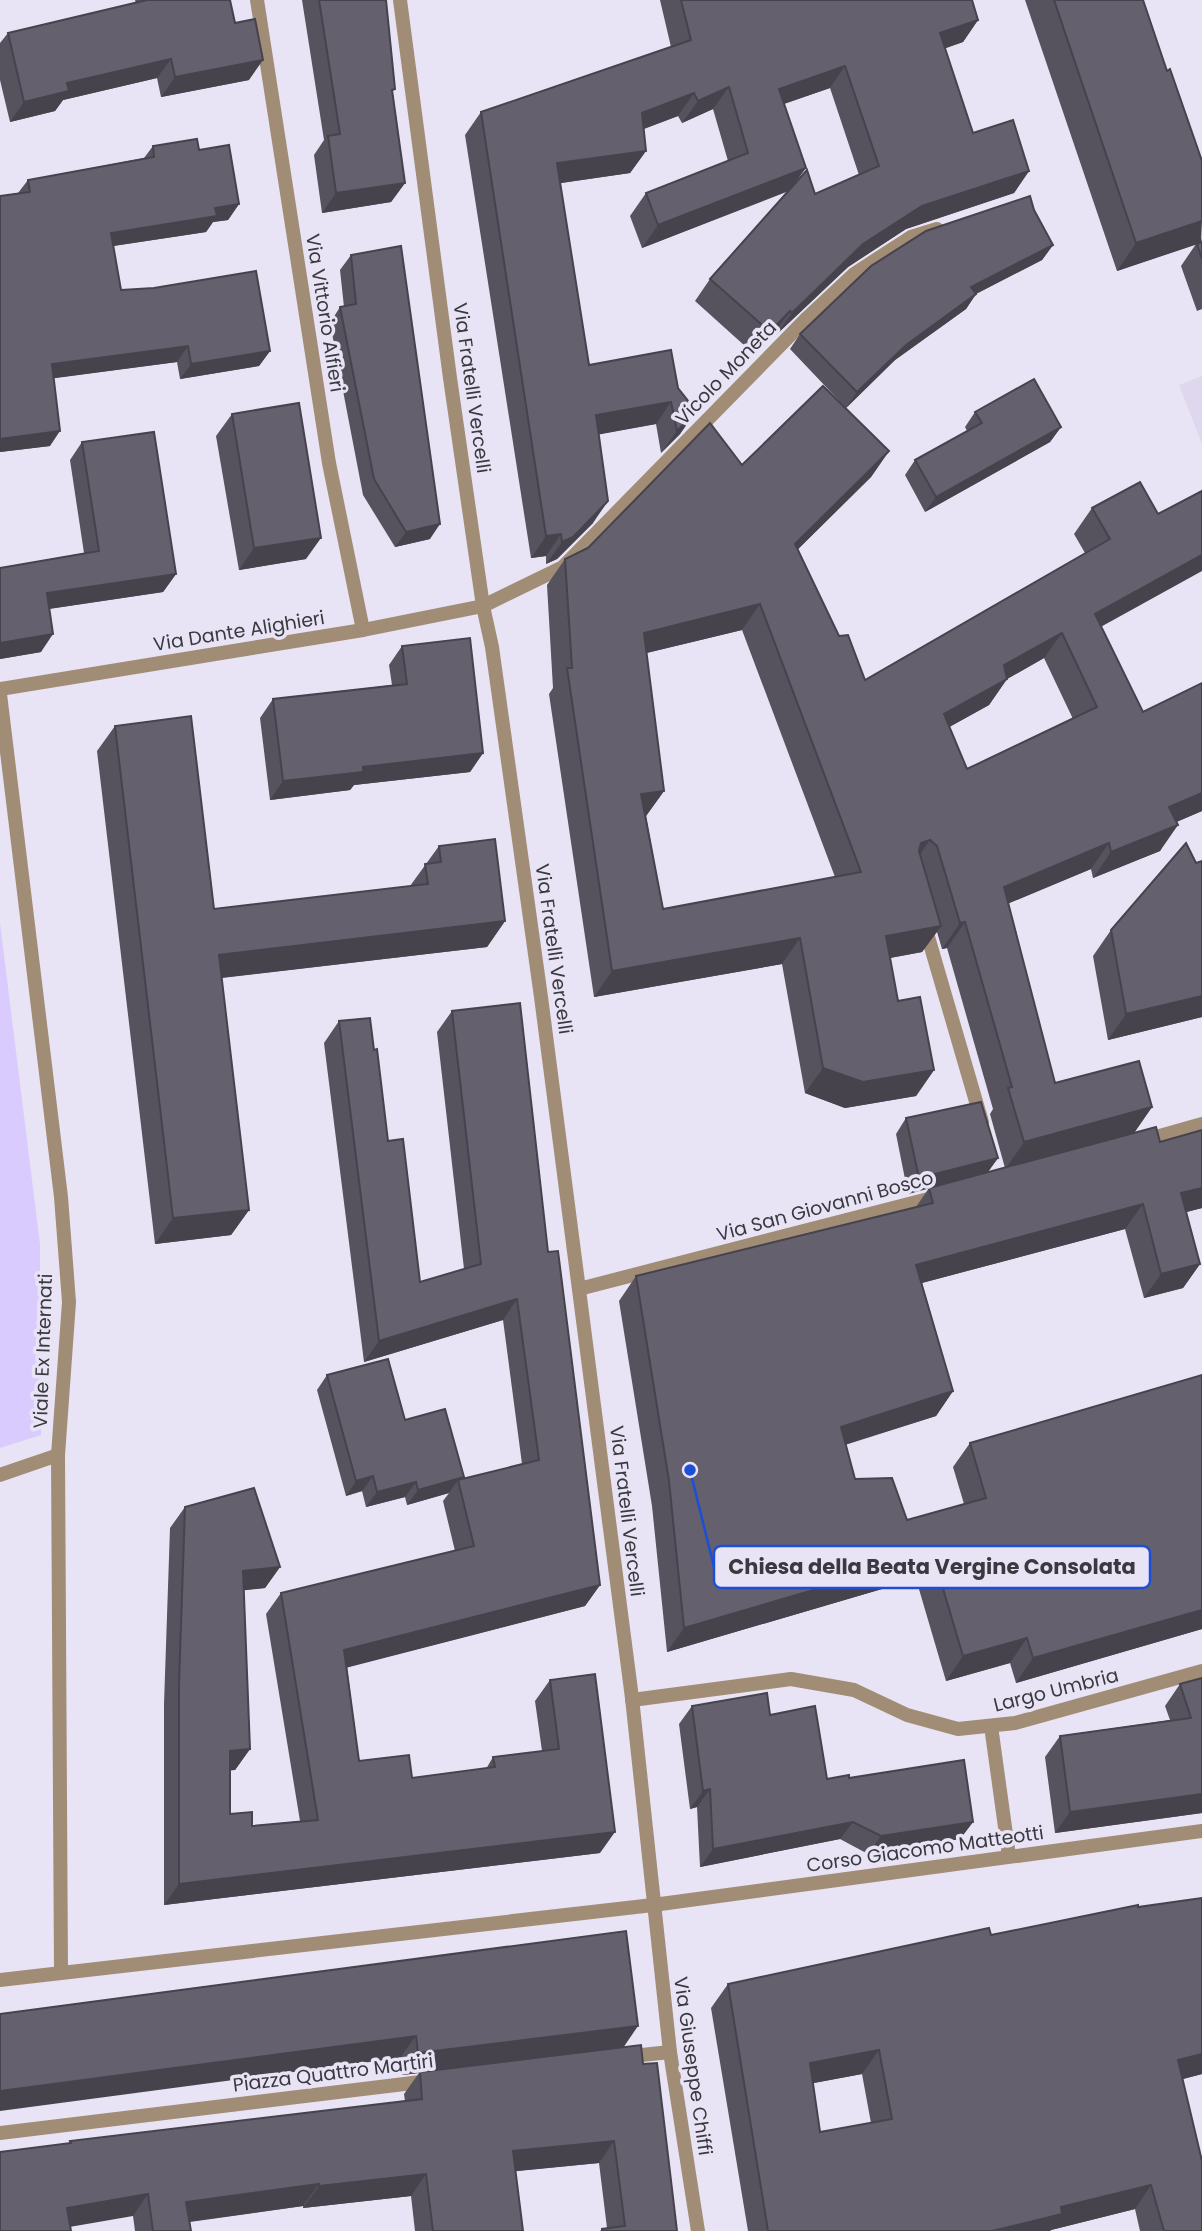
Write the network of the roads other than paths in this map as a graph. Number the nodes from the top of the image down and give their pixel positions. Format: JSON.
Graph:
{"nodes":[{"id":1,"x":257,"y":0,"type":"edge"},
{"id":2,"x":400,"y":0,"type":"edge"},
{"id":3,"x":951,"y":224,"type":"edge"},
{"id":4,"x":483,"y":606,"type":"junction"},
{"id":5,"x":363,"y":630,"type":"junction"},
{"id":6,"x":0,"y":692,"type":"edge"},
{"id":7,"x":922,"y":915,"type":"edge"},
{"id":8,"x":1202,"y":1124,"type":"edge"},
{"id":9,"x":988,"y":1140,"type":"edge"},
{"id":10,"x":1126,"y":1145,"type":"edge"},
{"id":11,"x":947,"y":1194,"type":"edge"},
{"id":12,"x":579,"y":1289,"type":"junction"},
{"id":13,"x":58,"y":1455,"type":"junction"},
{"id":14,"x":0,"y":1475,"type":"edge"},
{"id":15,"x":1202,"y":1671,"type":"edge"},
{"id":16,"x":632,"y":1700,"type":"junction"},
{"id":17,"x":991,"y":1726,"type":"junction"},
{"id":18,"x":1202,"y":1831,"type":"edge"},
{"id":19,"x":1009,"y":1856,"type":"junction"},
{"id":20,"x":653,"y":1905,"type":"junction"},
{"id":21,"x":61,"y":1972,"type":"junction"},
{"id":22,"x":0,"y":1980,"type":"edge"},
{"id":23,"x":670,"y":2052,"type":"junction"},
{"id":24,"x":602,"y":2060,"type":"edge"},
{"id":25,"x":438,"y":2080,"type":"edge"},
{"id":26,"x":0,"y":2133,"type":"edge"},
{"id":27,"x":698,"y":2231,"type":"edge"}],
"edges":[{"from":1,"to":5,"type":"street","name":"Via Vittorio Alfieri"},
{"from":2,"to":4,"type":"street","name":"Via Fratelli Vercelli"},
{"from":3,"to":4,"type":"street","name":"Vicolo Moneta"},
{"from":4,"to":5,"type":"street","name":"Via Dante Alighieri"},
{"from":4,"to":12,"type":"street","name":"Via Fratelli Vercelli"},
{"from":5,"to":6,"type":"street","name":"Via Dante Alighieri"},
{"from":6,"to":13,"type":"street","name":"Viale Ex Internati"},
{"from":7,"to":9,"type":"street"},
{"from":8,"to":10,"type":"street"},
{"from":11,"to":12,"type":"street","name":"Via San Giovanni Bosco"},
{"from":12,"to":16,"type":"street","name":"Via Fratelli Vercelli"},
{"from":13,"to":14,"type":"street"},
{"from":13,"to":21,"type":"street","name":"Viale Ex Internati"},
{"from":15,"to":17,"type":"street","name":"Largo Umbria"},
{"from":16,"to":17,"type":"street","name":"Largo Umbria"},
{"from":16,"to":20,"type":"street","name":"Via Fratelli Vercelli"},
{"from":17,"to":19,"type":"street"},
{"from":18,"to":19,"type":"street","name":"Corso Giacomo Matteotti"},
{"from":19,"to":20,"type":"street","name":"Corso Giacomo Matteotti"},
{"from":20,"to":21,"type":"street"},
{"from":20,"to":23,"type":"street","name":"Via Giuseppe Chiffi"},
{"from":21,"to":22,"type":"street"},
{"from":23,"to":24,"type":"street"},
{"from":23,"to":27,"type":"street","name":"Via Giuseppe Chiffi"},
{"from":25,"to":26,"type":"street","name":"Piazza Quattro Martiri"}]}
